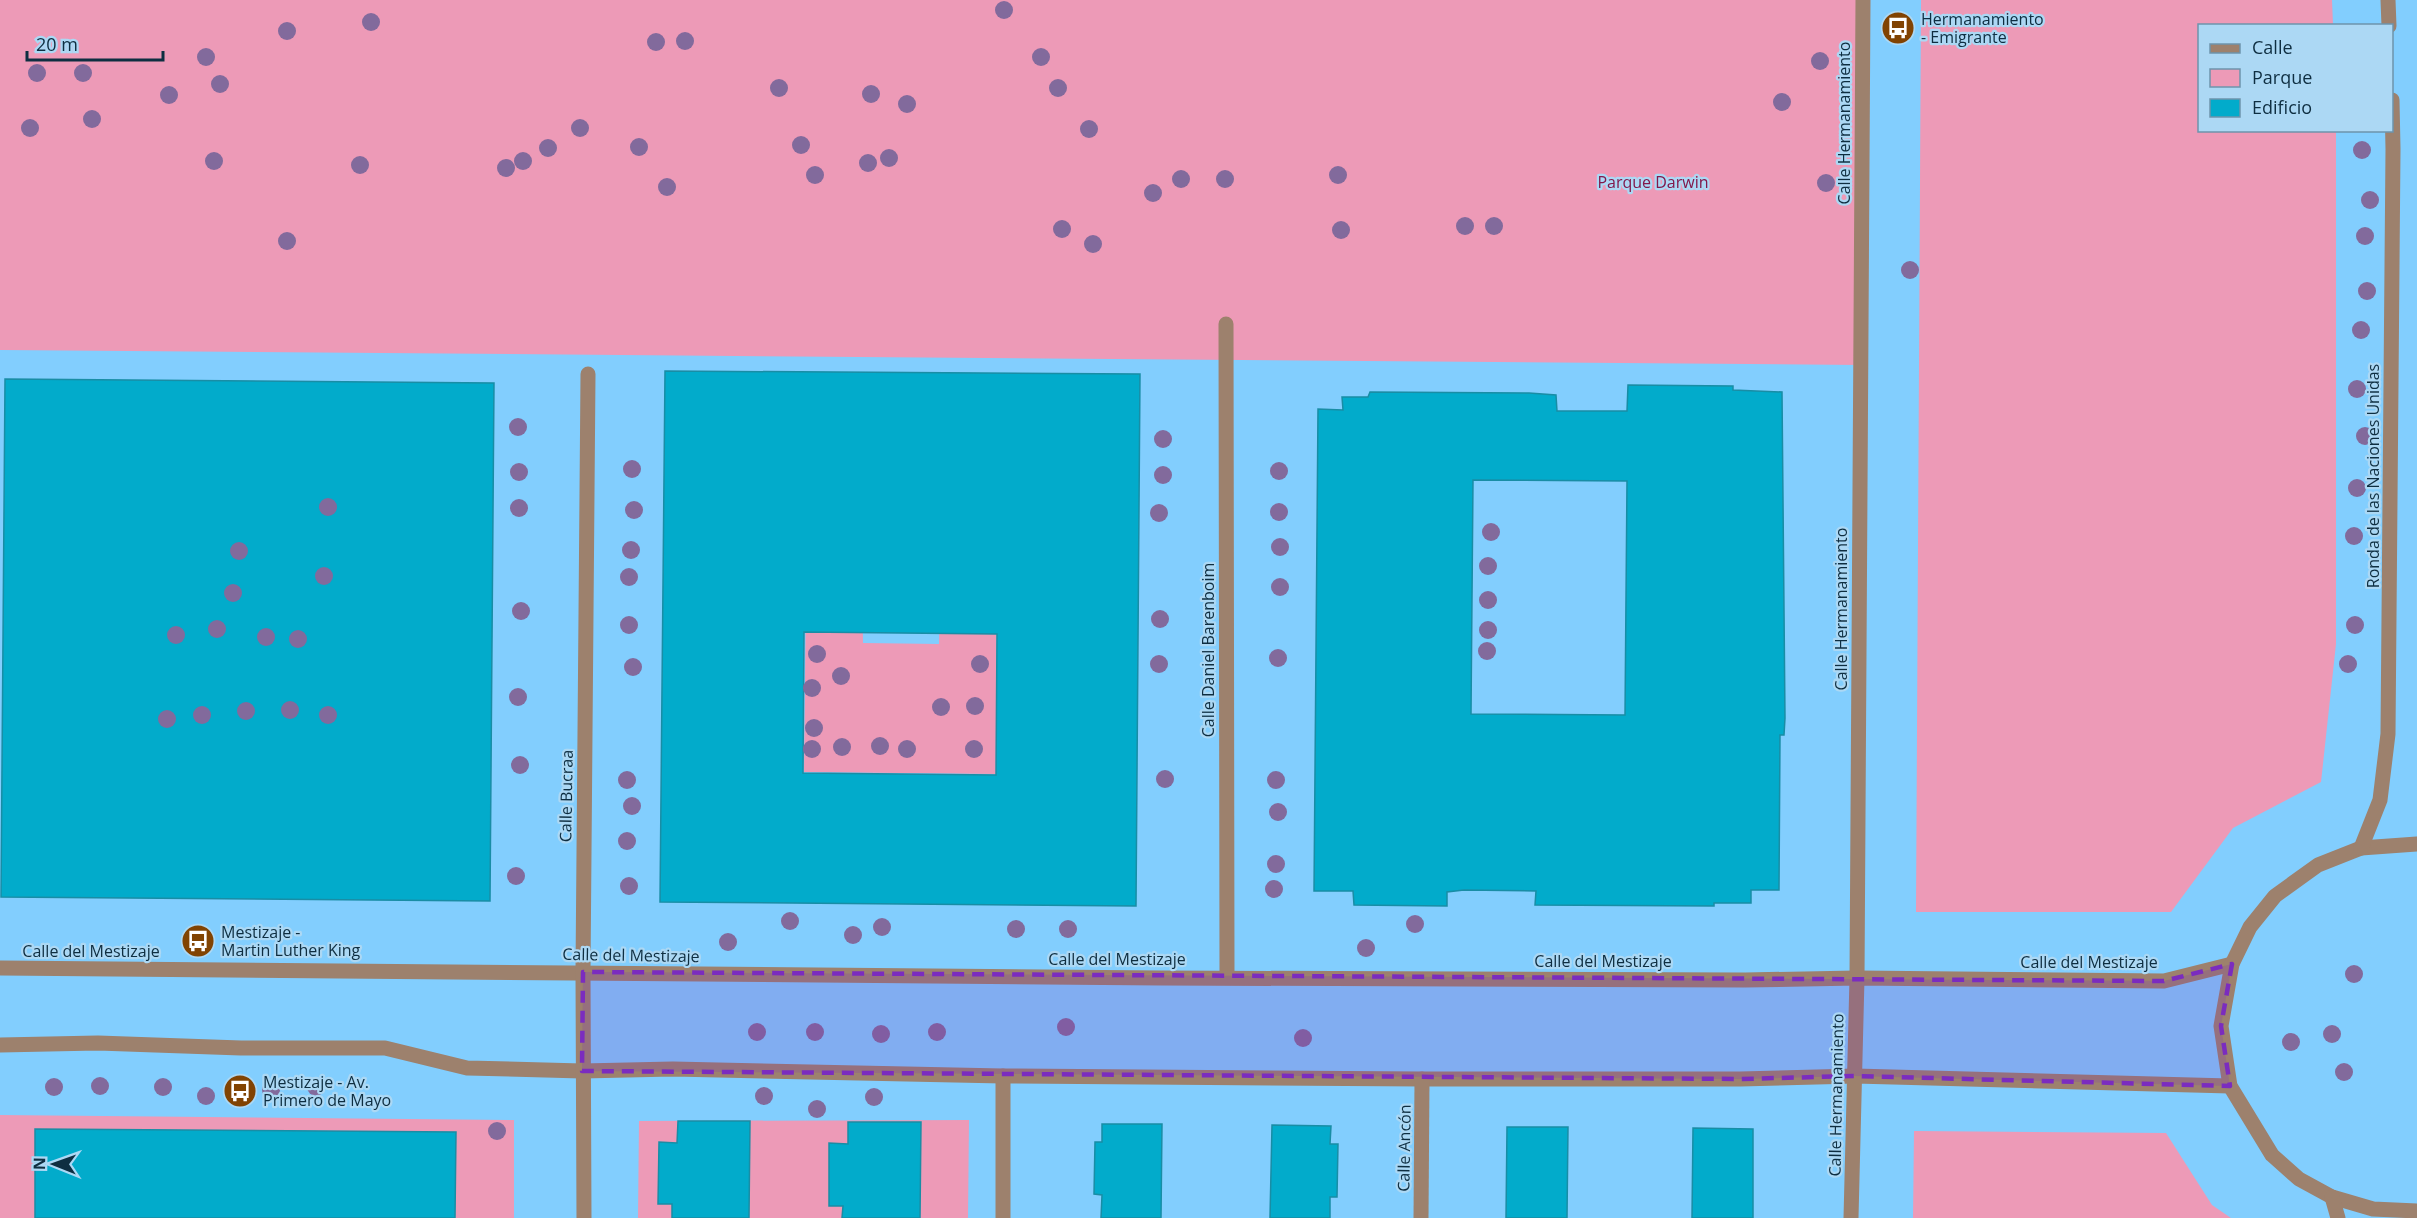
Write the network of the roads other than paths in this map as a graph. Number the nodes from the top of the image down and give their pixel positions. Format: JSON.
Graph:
{"nodes":[{"id":1,"x":1863,"y":0,"type":"edge"},
{"id":2,"x":2388,"y":0,"type":"edge"},
{"id":3,"x":2389,"y":24,"type":"edge"},
{"id":4,"x":2392,"y":132,"type":"edge"},
{"id":5,"x":1226,"y":324,"type":"dead end"},
{"id":6,"x":588,"y":374,"type":"dead end"},
{"id":7,"x":2417,"y":844,"type":"edge"},
{"id":8,"x":2361,"y":848,"type":"junction"},
{"id":9,"x":2232,"y":964,"type":"junction"},
{"id":10,"x":0,"y":968,"type":"edge"},
{"id":11,"x":582,"y":972,"type":"junction"},
{"id":12,"x":1227,"y":976,"type":"junction"},
{"id":13,"x":1857,"y":978,"type":"junction"},
{"id":14,"x":0,"y":1045,"type":"edge"},
{"id":15,"x":582,"y":1071,"type":"junction"},
{"id":16,"x":1003,"y":1076,"type":"junction"},
{"id":17,"x":1855,"y":1076,"type":"junction"},
{"id":18,"x":1422,"y":1078,"type":"junction"},
{"id":19,"x":2230,"y":1086,"type":"junction"},
{"id":20,"x":2332,"y":1197,"type":"junction"},
{"id":21,"x":2417,"y":1210,"type":"edge"},
{"id":22,"x":584,"y":1218,"type":"edge"},
{"id":23,"x":1003,"y":1218,"type":"edge"},
{"id":24,"x":1421,"y":1218,"type":"edge"},
{"id":25,"x":1851,"y":1218,"type":"edge"},
{"id":26,"x":2338,"y":1218,"type":"edge"}],
"edges":[{"from":1,"to":13,"type":"street","name":"Calle Hermanamiento"},
{"from":2,"to":3,"type":"street"},
{"from":4,"to":8,"type":"street","name":"Ronda de las Naciones Unidas"},
{"from":5,"to":12,"type":"street","name":"Calle Daniel Barenboim"},
{"from":6,"to":11,"type":"street","name":"Calle Bucraa"},
{"from":7,"to":8,"type":"street"},
{"from":8,"to":9,"type":"street"},
{"from":9,"to":13,"type":"street","name":"Calle del Mestizaje"},
{"from":9,"to":19,"type":"street"},
{"from":10,"to":11,"type":"street","name":"Calle del Mestizaje"},
{"from":11,"to":12,"type":"street","name":"Calle del Mestizaje"},
{"from":11,"to":15,"type":"street","name":"Calle Bucraa"},
{"from":12,"to":13,"type":"street","name":"Calle del Mestizaje"},
{"from":13,"to":17,"type":"street","name":"Calle Hermanamiento"},
{"from":14,"to":15,"type":"street"},
{"from":15,"to":16,"type":"street"},
{"from":15,"to":22,"type":"street","name":"Calle Bucraa"},
{"from":16,"to":18,"type":"street"},
{"from":16,"to":23,"type":"street"},
{"from":17,"to":18,"type":"street"},
{"from":17,"to":19,"type":"street"},
{"from":17,"to":25,"type":"street","name":"Calle Hermanamiento"},
{"from":18,"to":24,"type":"street","name":"Calle Ancón"},
{"from":19,"to":20,"type":"street"},
{"from":20,"to":21,"type":"street"},
{"from":20,"to":26,"type":"street"}]}
